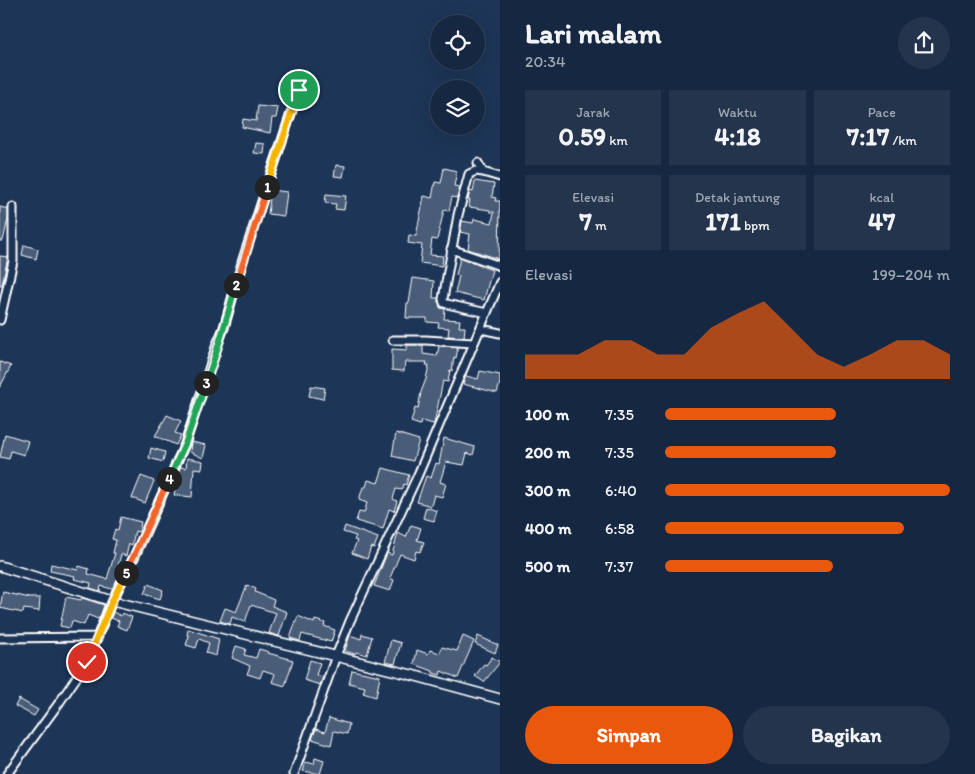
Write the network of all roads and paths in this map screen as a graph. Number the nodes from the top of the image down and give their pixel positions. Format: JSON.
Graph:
{"nodes":[{"id":1,"x":299,"y":90,"type":"dead end"},
{"id":2,"x":478,"y":163,"type":"dead end"},
{"id":3,"x":483,"y":172,"type":"junction"},
{"id":4,"x":500,"y":177,"type":"edge"},
{"id":5,"x":13,"y":207,"type":"dead end"},
{"id":6,"x":451,"y":249,"type":"junction"},
{"id":7,"x":500,"y":266,"type":"edge"},
{"id":8,"x":500,"y":282,"type":"edge"},
{"id":9,"x":487,"y":314,"type":"junction"},
{"id":10,"x":0,"y":317,"type":"edge"},
{"id":11,"x":481,"y":328,"type":"junction"},
{"id":12,"x":500,"y":333,"type":"edge"},
{"id":13,"x":393,"y":340,"type":"dead end"},
{"id":14,"x":473,"y":343,"type":"junction"},
{"id":15,"x":0,"y":566,"type":"edge"},
{"id":16,"x":112,"y":601,"type":"junction"},
{"id":17,"x":98,"y":637,"type":"junction"},
{"id":18,"x":0,"y":638,"type":"edge"},
{"id":19,"x":336,"y":656,"type":"junction"},
{"id":20,"x":500,"y":698,"type":"edge"},
{"id":21,"x":7,"y":774,"type":"edge"},
{"id":22,"x":294,"y":774,"type":"edge"}],
"edges":[{"from":1,"to":16,"type":"street"},
{"from":2,"to":3,"type":"street"},
{"from":3,"to":4,"type":"street"},
{"from":3,"to":6,"type":"street"},
{"from":5,"to":10,"type":"street"},
{"from":6,"to":7,"type":"street"},
{"from":6,"to":9,"type":"street"},
{"from":8,"to":9,"type":"street"},
{"from":9,"to":11,"type":"street"},
{"from":11,"to":12,"type":"street"},
{"from":11,"to":14,"type":"street"},
{"from":13,"to":14,"type":"street"},
{"from":14,"to":19,"type":"street"},
{"from":15,"to":16,"type":"street"},
{"from":16,"to":17,"type":"street"},
{"from":16,"to":19,"type":"street"},
{"from":17,"to":18,"type":"street"},
{"from":17,"to":21,"type":"street"},
{"from":19,"to":20,"type":"street"},
{"from":19,"to":22,"type":"street"}]}
